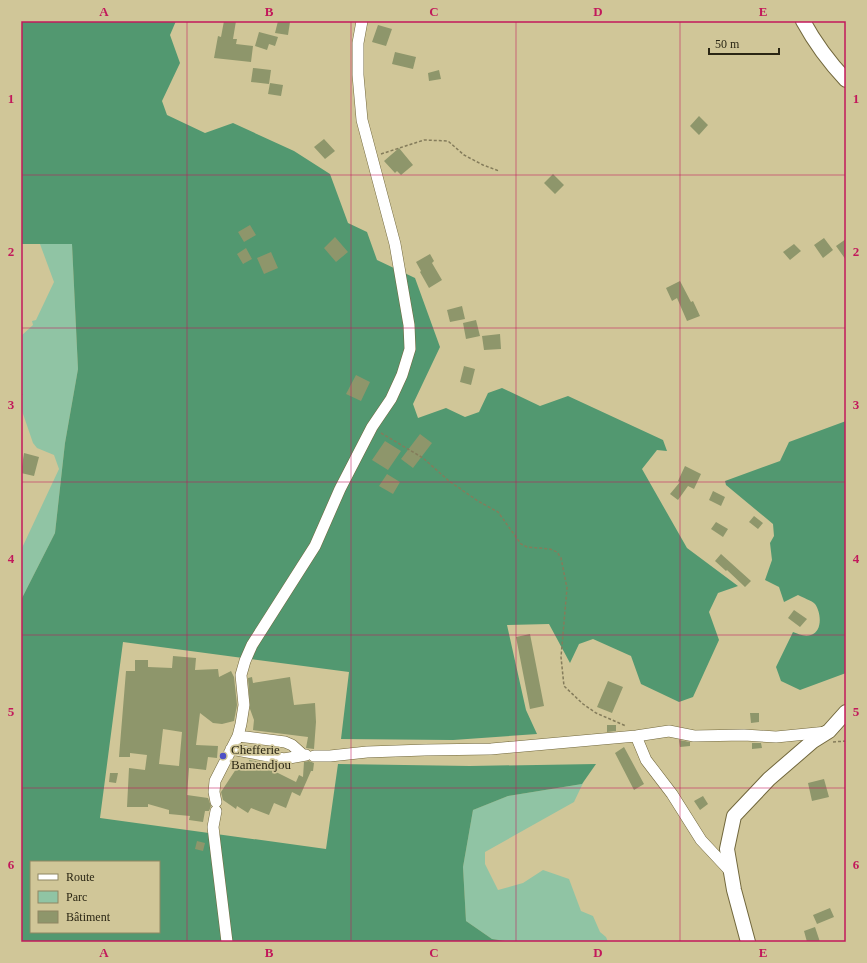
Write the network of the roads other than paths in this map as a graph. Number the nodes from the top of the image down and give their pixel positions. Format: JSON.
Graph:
{"nodes":[{"id":1,"x":362,"y":21,"type":"edge"},
{"id":2,"x":803,"y":21,"type":"edge"},
{"id":3,"x":846,"y":80,"type":"edge"},
{"id":4,"x":846,"y":712,"type":"edge"},
{"id":5,"x":829,"y":731,"type":"junction"},
{"id":6,"x":238,"y":736,"type":"junction"},
{"id":7,"x":636,"y":736,"type":"junction"},
{"id":8,"x":231,"y":749,"type":"junction"},
{"id":9,"x":307,"y":755,"type":"junction"},
{"id":10,"x":730,"y":870,"type":"junction"},
{"id":11,"x":227,"y":942,"type":"edge"},
{"id":12,"x":748,"y":942,"type":"edge"}],
"edges":[{"from":1,"to":6,"type":"street"},
{"from":2,"to":3,"type":"main road"},
{"from":4,"to":5,"type":"main road"},
{"from":5,"to":7,"type":"street"},
{"from":5,"to":10,"type":"main road"},
{"from":6,"to":8,"type":"street"},
{"from":6,"to":9,"type":"street"},
{"from":7,"to":9,"type":"street"},
{"from":7,"to":10,"type":"street"},
{"from":8,"to":9,"type":"street"},
{"from":8,"to":11,"type":"street"},
{"from":10,"to":12,"type":"main road"}]}
